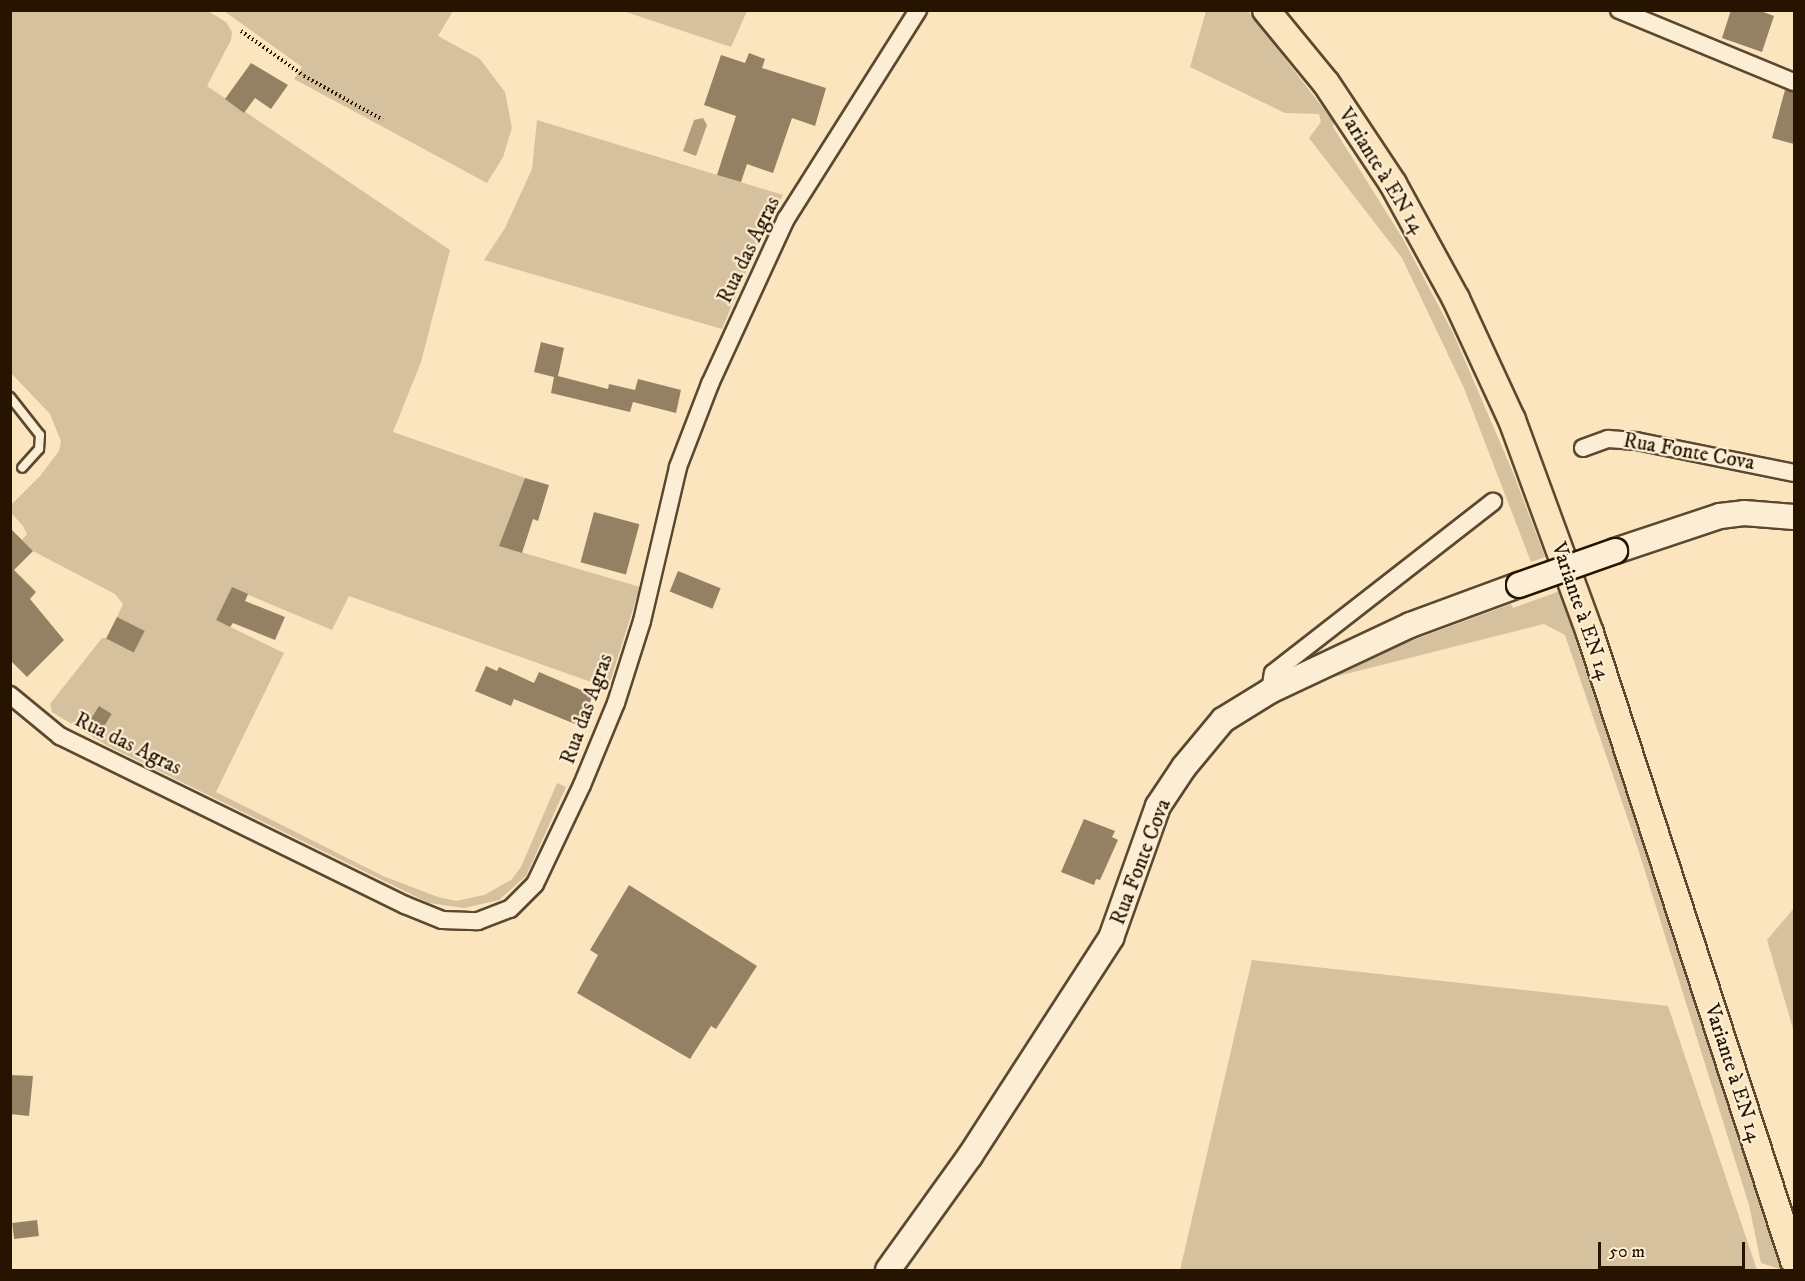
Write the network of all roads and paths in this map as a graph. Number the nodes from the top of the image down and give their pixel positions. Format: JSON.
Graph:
{"nodes":[{"id":1,"x":918,"y":10,"type":"edge"},
{"id":2,"x":1266,"y":10,"type":"edge"},
{"id":3,"x":1618,"y":10,"type":"edge"},
{"id":4,"x":240,"y":31,"type":"dead end"},
{"id":5,"x":1794,"y":82,"type":"edge"},
{"id":6,"x":383,"y":120,"type":"dead end"},
{"id":7,"x":10,"y":398,"type":"edge"},
{"id":8,"x":1583,"y":448,"type":"dead end"},
{"id":9,"x":21,"y":468,"type":"dead end"},
{"id":10,"x":1794,"y":473,"type":"edge"},
{"id":11,"x":1493,"y":502,"type":"dead end"},
{"id":12,"x":1794,"y":517,"type":"edge"},
{"id":13,"x":1270,"y":691,"type":"junction"},
{"id":14,"x":10,"y":695,"type":"edge"},
{"id":15,"x":1794,"y":1261,"type":"edge"},
{"id":16,"x":888,"y":1270,"type":"edge"}],
"edges":[{"from":1,"to":14,"type":"street","name":"Rua das Agras"},
{"from":2,"to":15,"type":"main road","name":"Variante à EN 14"},
{"from":3,"to":5,"type":"street"},
{"from":4,"to":6,"type":"path"},
{"from":7,"to":9,"type":"lane"},
{"from":8,"to":10,"type":"street","name":"Rua Fonte Cova"},
{"from":11,"to":13,"type":"street"},
{"from":12,"to":13,"type":"street","name":"Rua Fonte Cova","bridge":true},
{"from":13,"to":16,"type":"street","name":"Rua Fonte Cova"}]}
